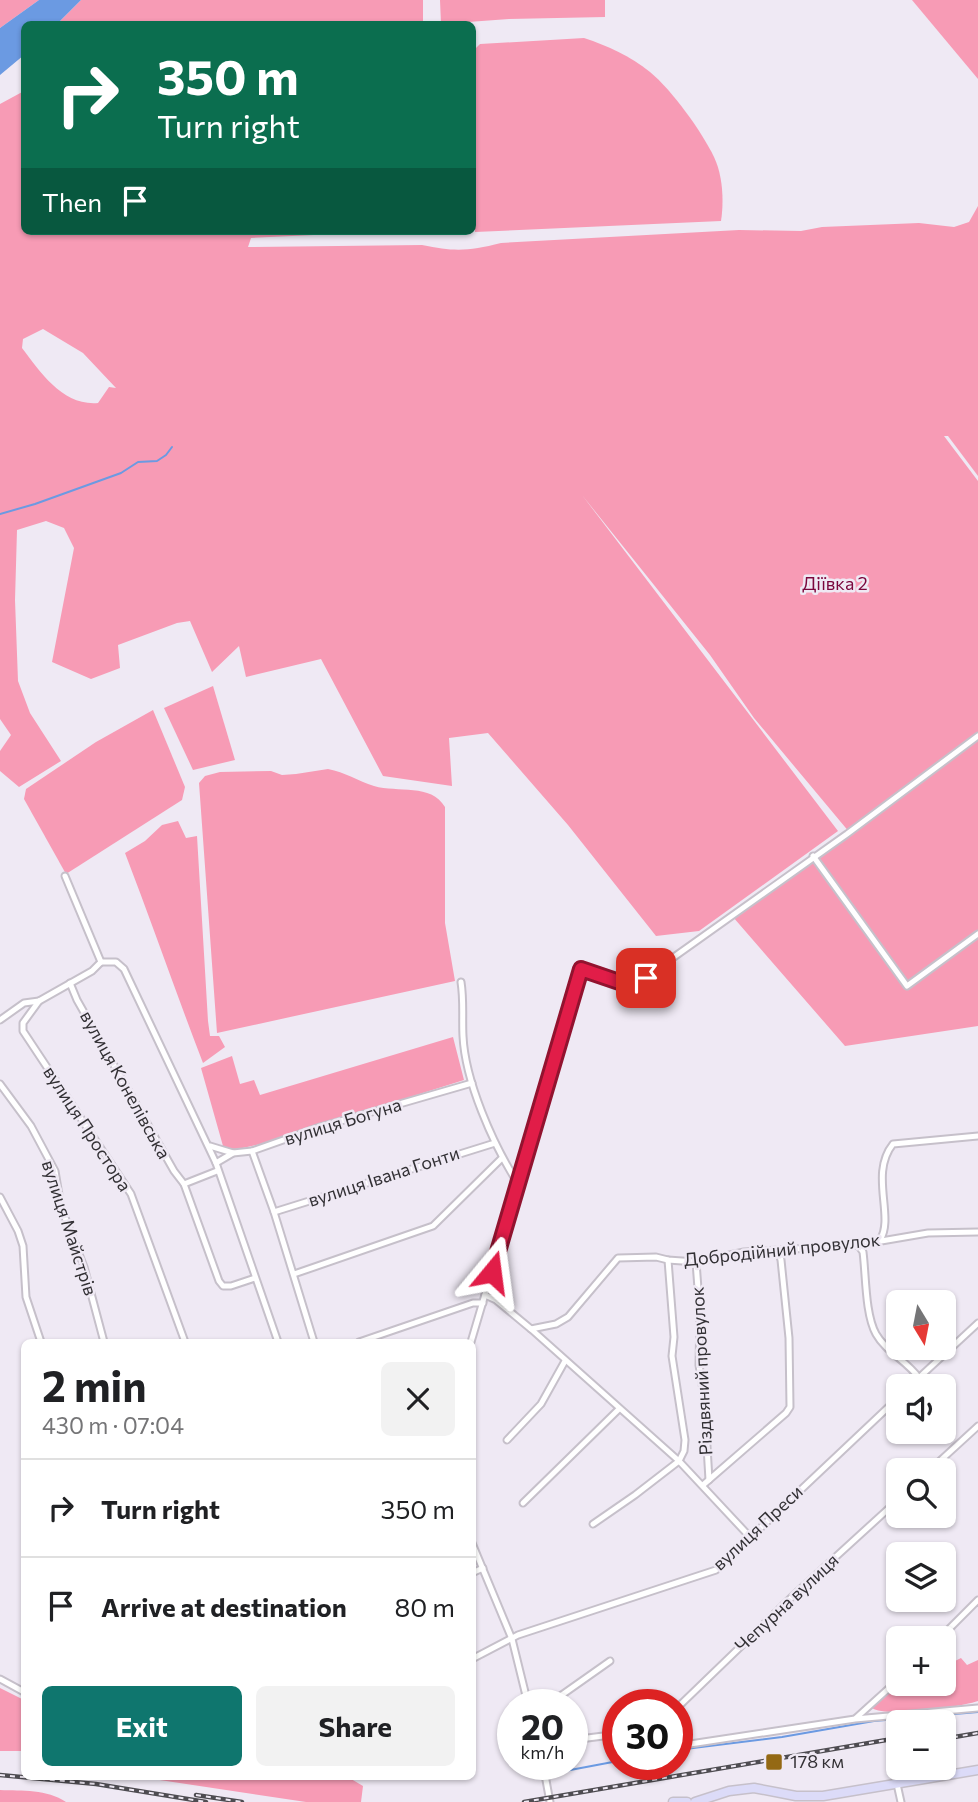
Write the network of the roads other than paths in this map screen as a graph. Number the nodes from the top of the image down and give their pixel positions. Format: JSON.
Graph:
{"nodes":[{"id":1,"x":978,"y":736,"type":"edge"},
{"id":2,"x":813,"y":856,"type":"junction"},
{"id":3,"x":65,"y":876,"type":"dead end"},
{"id":4,"x":978,"y":934,"type":"edge"},
{"id":5,"x":101,"y":962,"type":"junction"},
{"id":6,"x":461,"y":982,"type":"dead end"},
{"id":7,"x":70,"y":983,"type":"junction"},
{"id":8,"x":39,"y":1000,"type":"junction"},
{"id":9,"x":0,"y":1020,"type":"edge"},
{"id":10,"x":472,"y":1083,"type":"junction"},
{"id":11,"x":0,"y":1084,"type":"edge"},
{"id":12,"x":978,"y":1136,"type":"edge"},
{"id":13,"x":495,"y":1143,"type":"junction"},
{"id":14,"x":209,"y":1145,"type":"junction"},
{"id":15,"x":252,"y":1152,"type":"junction"},
{"id":16,"x":233,"y":1153,"type":"junction"},
{"id":17,"x":502,"y":1158,"type":"junction"},
{"id":18,"x":216,"y":1163,"type":"junction"},
{"id":19,"x":217,"y":1171,"type":"junction"},
{"id":20,"x":517,"y":1182,"type":"junction"},
{"id":21,"x":184,"y":1184,"type":"junction"},
{"id":22,"x":0,"y":1197,"type":"edge"},
{"id":23,"x":274,"y":1212,"type":"junction"},
{"id":24,"x":978,"y":1232,"type":"edge"},
{"id":25,"x":879,"y":1241,"type":"junction"},
{"id":26,"x":858,"y":1245,"type":"junction"},
{"id":27,"x":778,"y":1251,"type":"junction"},
{"id":28,"x":668,"y":1260,"type":"junction"},
{"id":29,"x":696,"y":1262,"type":"junction"},
{"id":30,"x":294,"y":1273,"type":"junction"},
{"id":31,"x":255,"y":1278,"type":"junction"},
{"id":32,"x":485,"y":1295,"type":"junction"},
{"id":33,"x":483,"y":1303,"type":"junction"},
{"id":34,"x":978,"y":1323,"type":"edge"},
{"id":35,"x":531,"y":1329,"type":"junction"},
{"id":36,"x":40,"y":1339,"type":"edge"},
{"id":37,"x":103,"y":1339,"type":"edge"},
{"id":38,"x":184,"y":1339,"type":"edge"},
{"id":39,"x":277,"y":1339,"type":"edge"},
{"id":40,"x":313,"y":1339,"type":"edge"},
{"id":41,"x":368,"y":1339,"type":"edge"},
{"id":42,"x":472,"y":1339,"type":"edge"},
{"id":43,"x":565,"y":1361,"type":"junction"},
{"id":44,"x":916,"y":1374,"type":"edge"},
{"id":45,"x":923,"y":1374,"type":"edge"},
{"id":46,"x":619,"y":1409,"type":"junction"},
{"id":47,"x":886,"y":1409,"type":"edge"},
{"id":48,"x":978,"y":1426,"type":"edge"},
{"id":49,"x":507,"y":1440,"type":"dead end"},
{"id":50,"x":943,"y":1458,"type":"edge"},
{"id":51,"x":679,"y":1461,"type":"junction"},
{"id":52,"x":709,"y":1480,"type":"junction"},
{"id":53,"x":703,"y":1485,"type":"junction"},
{"id":54,"x":523,"y":1503,"type":"dead end"},
{"id":55,"x":886,"y":1511,"type":"edge"},
{"id":56,"x":593,"y":1524,"type":"dead end"},
{"id":57,"x":750,"y":1537,"type":"junction"},
{"id":58,"x":476,"y":1552,"type":"edge"},
{"id":59,"x":483,"y":1568,"type":"junction"},
{"id":60,"x":476,"y":1571,"type":"edge"},
{"id":61,"x":978,"y":1600,"type":"edge"},
{"id":62,"x":952,"y":1626,"type":"edge"},
{"id":63,"x":512,"y":1639,"type":"junction"},
{"id":64,"x":476,"y":1657,"type":"edge"},
{"id":65,"x":610,"y":1661,"type":"dead end"},
{"id":66,"x":0,"y":1679,"type":"edge"},
{"id":67,"x":524,"y":1689,"type":"edge"},
{"id":68,"x":570,"y":1689,"type":"edge"},
{"id":69,"x":21,"y":1690,"type":"edge"},
{"id":70,"x":886,"y":1691,"type":"edge"},
{"id":71,"x":693,"y":1693,"type":"edge"},
{"id":72,"x":978,"y":1709,"type":"edge"},
{"id":73,"x":855,"y":1719,"type":"junction"},
{"id":74,"x":693,"y":1744,"type":"edge"},
{"id":75,"x":978,"y":1770,"type":"edge"},
{"id":76,"x":546,"y":1780,"type":"edge"},
{"id":77,"x":897,"y":1784,"type":"junction"},
{"id":78,"x":823,"y":1796,"type":"junction"},
{"id":79,"x":550,"y":1802,"type":"edge"},
{"id":80,"x":673,"y":1802,"type":"edge"},
{"id":81,"x":687,"y":1802,"type":"edge"},
{"id":82,"x":695,"y":1802,"type":"edge"},
{"id":83,"x":832,"y":1802,"type":"edge"},
{"id":84,"x":901,"y":1802,"type":"edge"}],
"edges":[{"from":1,"to":2,"type":"street"},
{"from":2,"to":4,"type":"street"},
{"from":2,"to":20,"type":"street"},
{"from":3,"to":5,"type":"street"},
{"from":5,"to":7,"type":"street"},
{"from":5,"to":14,"type":"street"},
{"from":6,"to":10,"type":"street"},
{"from":7,"to":8,"type":"street"},
{"from":7,"to":21,"type":"street","name":"вулиця Конелівська"},
{"from":8,"to":9,"type":"street"},
{"from":8,"to":38,"type":"street","name":"вулиця Простора"},
{"from":10,"to":13,"type":"street"},
{"from":10,"to":15,"type":"street","name":"вулиця Богуна"},
{"from":11,"to":37,"type":"street","name":"вулиця Майстрів"},
{"from":12,"to":25,"type":"street"},
{"from":13,"to":17,"type":"street"},
{"from":13,"to":23,"type":"street","name":"вулиця Івана Гонти"},
{"from":14,"to":16,"type":"street"},
{"from":14,"to":18,"type":"street"},
{"from":15,"to":16,"type":"street","name":"вулиця Богуна"},
{"from":15,"to":23,"type":"street"},
{"from":16,"to":18,"type":"street","name":"вулиця Богуна"},
{"from":17,"to":20,"type":"street"},
{"from":17,"to":30,"type":"street"},
{"from":18,"to":19,"type":"street"},
{"from":19,"to":21,"type":"street"},
{"from":19,"to":31,"type":"street"},
{"from":20,"to":32,"type":"street"},
{"from":21,"to":31,"type":"street","name":"вулиця Конелівська"},
{"from":22,"to":36,"type":"street"},
{"from":23,"to":30,"type":"street"},
{"from":24,"to":25,"type":"street","name":"Добродійний провулок"},
{"from":25,"to":26,"type":"street","name":"Добродійний провулок"},
{"from":26,"to":27,"type":"street","name":"Добродійний провулок"},
{"from":26,"to":44,"type":"street"},
{"from":27,"to":29,"type":"street","name":"Добродійний провулок"},
{"from":27,"to":52,"type":"street"},
{"from":28,"to":29,"type":"street","name":"Добродійний провулок"},
{"from":28,"to":35,"type":"street","name":"Добродійний провулок"},
{"from":28,"to":51,"type":"street","name":"Різдвяний провулок"},
{"from":29,"to":52,"type":"street","name":"Різдвяний провулок"},
{"from":30,"to":40,"type":"street"},
{"from":31,"to":39,"type":"street"},
{"from":32,"to":33,"type":"street"},
{"from":32,"to":35,"type":"street"},
{"from":33,"to":41,"type":"street"},
{"from":33,"to":42,"type":"street"},
{"from":34,"to":45,"type":"street"},
{"from":35,"to":43,"type":"street"},
{"from":43,"to":46,"type":"street"},
{"from":43,"to":49,"type":"street"},
{"from":46,"to":51,"type":"street"},
{"from":46,"to":54,"type":"street"},
{"from":47,"to":57,"type":"street","name":"вулиця Преси"},
{"from":48,"to":50,"type":"street"},
{"from":51,"to":53,"type":"street"},
{"from":51,"to":56,"type":"street"},
{"from":52,"to":53,"type":"street"},
{"from":53,"to":57,"type":"street"},
{"from":55,"to":71,"type":"street","name":"Чепурна вулиця"},
{"from":57,"to":63,"type":"street","name":"вулиця Преси"},
{"from":58,"to":59,"type":"street"},
{"from":59,"to":60,"type":"street"},
{"from":59,"to":63,"type":"street"},
{"from":61,"to":62,"type":"street"},
{"from":63,"to":64,"type":"street","name":"вулиця Преси"},
{"from":63,"to":67,"type":"street"},
{"from":65,"to":68,"type":"street"},
{"from":66,"to":69,"type":"street"},
{"from":70,"to":73,"type":"street"},
{"from":72,"to":73,"type":"street"},
{"from":73,"to":74,"type":"street"},
{"from":75,"to":77,"type":"street"},
{"from":76,"to":79,"type":"street"},
{"from":77,"to":78,"type":"street"},
{"from":77,"to":84,"type":"street"},
{"from":78,"to":82,"type":"street"},
{"from":78,"to":83,"type":"street"},
{"from":80,"to":81,"type":"street"}]}
